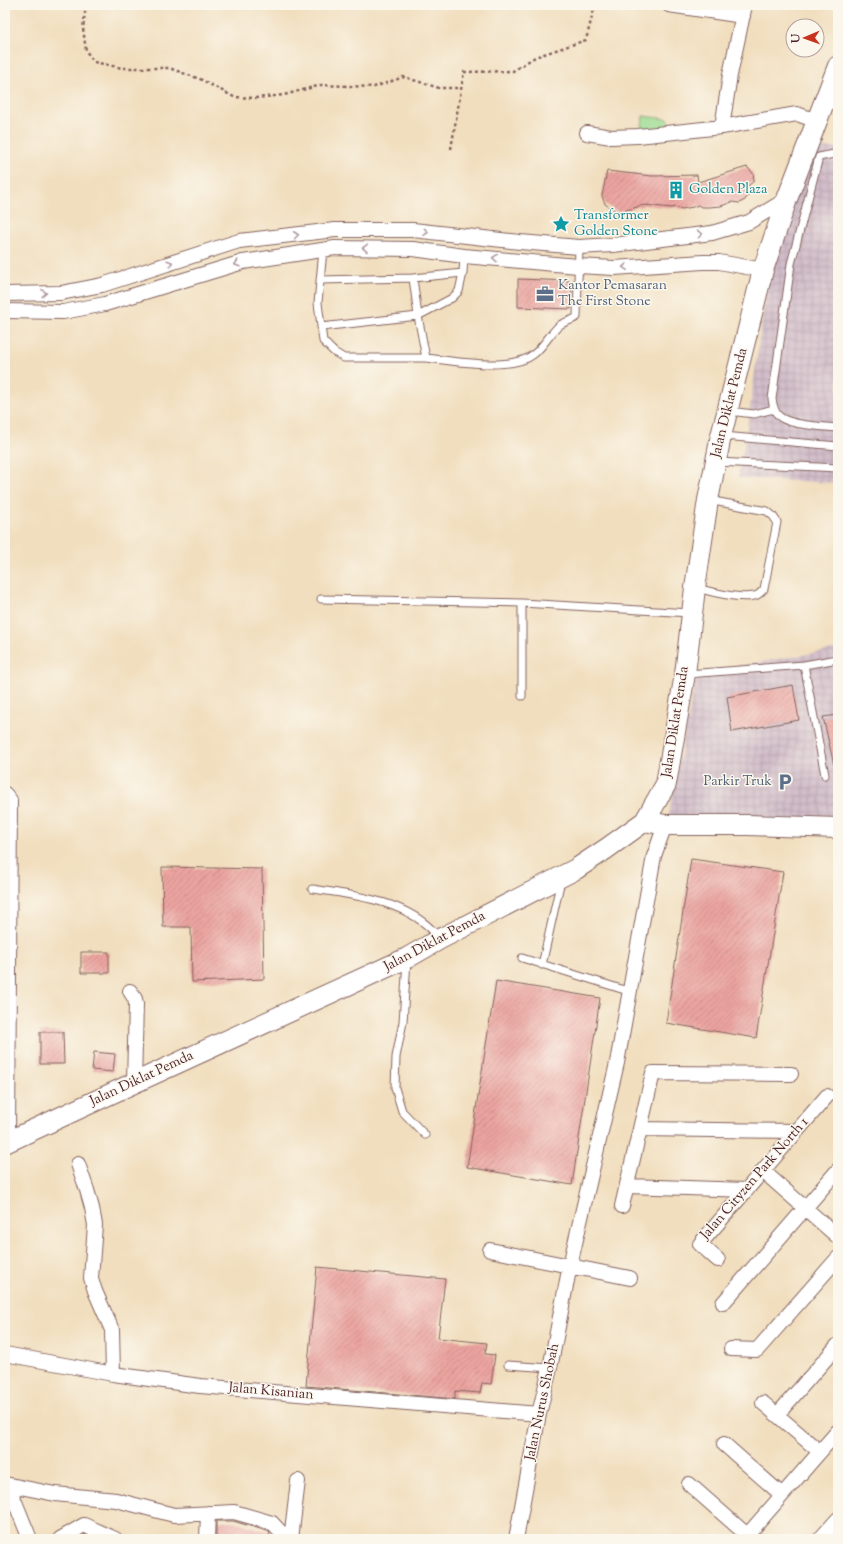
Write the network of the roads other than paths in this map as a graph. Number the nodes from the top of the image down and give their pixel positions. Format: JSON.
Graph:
{"nodes":[{"id":1,"x":669,"y":5,"type":"edge"},
{"id":2,"x":744,"y":11,"type":"edge"},
{"id":3,"x":838,"y":66,"type":"edge"},
{"id":4,"x":817,"y":121,"type":"junction"},
{"id":5,"x":722,"y":127,"type":"junction"},
{"id":6,"x":587,"y":133,"type":"dead end"},
{"id":7,"x":838,"y":155,"type":"edge"},
{"id":8,"x":787,"y":200,"type":"junction"},
{"id":9,"x":579,"y":247,"type":"junction"},
{"id":10,"x":323,"y":250,"type":"junction"},
{"id":11,"x":464,"y":256,"type":"junction"},
{"id":12,"x":578,"y":266,"type":"junction"},
{"id":13,"x":763,"y":270,"type":"junction"},
{"id":14,"x":463,"y":273,"type":"junction"},
{"id":15,"x":413,"y":278,"type":"junction"},
{"id":16,"x":320,"y":280,"type":"junction"},
{"id":17,"x":5,"y":294,"type":"edge"},
{"id":18,"x":5,"y":311,"type":"edge"},
{"id":19,"x":418,"y":316,"type":"junction"},
{"id":20,"x":321,"y":327,"type":"junction"},
{"id":21,"x":426,"y":358,"type":"junction"},
{"id":22,"x":774,"y":408,"type":"junction"},
{"id":23,"x":727,"y":411,"type":"junction"},
{"id":24,"x":838,"y":428,"type":"edge"},
{"id":25,"x":721,"y":436,"type":"junction"},
{"id":26,"x":838,"y":446,"type":"edge"},
{"id":27,"x":715,"y":462,"type":"junction"},
{"id":28,"x":838,"y":468,"type":"edge"},
{"id":29,"x":708,"y":500,"type":"junction"},
{"id":30,"x":695,"y":588,"type":"junction"},
{"id":31,"x":321,"y":599,"type":"dead end"},
{"id":32,"x":522,"y":603,"type":"junction"},
{"id":33,"x":692,"y":613,"type":"junction"},
{"id":34,"x":838,"y":659,"type":"edge"},
{"id":35,"x":804,"y":665,"type":"junction"},
{"id":36,"x":685,"y":674,"type":"junction"},
{"id":37,"x":522,"y":696,"type":"dead end"},
{"id":38,"x":825,"y":776,"type":"dead end"},
{"id":39,"x":5,"y":794,"type":"edge"},
{"id":40,"x":645,"y":821,"type":"junction"},
{"id":41,"x":665,"y":825,"type":"junction"},
{"id":42,"x":838,"y":828,"type":"edge"},
{"id":43,"x":562,"y":876,"type":"junction"},
{"id":44,"x":312,"y":889,"type":"dead end"},
{"id":45,"x":440,"y":939,"type":"junction"},
{"id":46,"x":407,"y":958,"type":"junction"},
{"id":47,"x":522,"y":958,"type":"dead end"},
{"id":48,"x":542,"y":965,"type":"junction"},
{"id":49,"x":130,"y":990,"type":"dead end"},
{"id":50,"x":631,"y":992,"type":"junction"},
{"id":51,"x":7,"y":1049,"type":"edge"},
{"id":52,"x":791,"y":1074,"type":"dead end"},
{"id":53,"x":134,"y":1083,"type":"junction"},
{"id":54,"x":827,"y":1096,"type":"dead end"},
{"id":55,"x":640,"y":1129,"type":"junction"},
{"id":56,"x":797,"y":1131,"type":"junction"},
{"id":57,"x":425,"y":1135,"type":"dead end"},
{"id":58,"x":7,"y":1143,"type":"edge"},
{"id":59,"x":78,"y":1164,"type":"dead end"},
{"id":60,"x":838,"y":1170,"type":"edge"},
{"id":61,"x":763,"y":1171,"type":"junction"},
{"id":62,"x":627,"y":1186,"type":"junction"},
{"id":63,"x":746,"y":1190,"type":"junction"},
{"id":64,"x":622,"y":1206,"type":"dead end"},
{"id":65,"x":805,"y":1208,"type":"junction"},
{"id":66,"x":838,"y":1237,"type":"edge"},
{"id":67,"x":490,"y":1250,"type":"dead end"},
{"id":68,"x":838,"y":1258,"type":"edge"},
{"id":69,"x":718,"y":1260,"type":"dead end"},
{"id":70,"x":570,"y":1265,"type":"junction"},
{"id":71,"x":630,"y":1278,"type":"dead end"},
{"id":72,"x":723,"y":1303,"type":"dead end"},
{"id":73,"x":838,"y":1345,"type":"edge"},
{"id":74,"x":731,"y":1349,"type":"dead end"},
{"id":75,"x":5,"y":1354,"type":"edge"},
{"id":76,"x":508,"y":1365,"type":"dead end"},
{"id":77,"x":550,"y":1368,"type":"junction"},
{"id":78,"x":113,"y":1374,"type":"junction"},
{"id":79,"x":763,"y":1403,"type":"dead end"},
{"id":80,"x":539,"y":1414,"type":"junction"},
{"id":81,"x":777,"y":1415,"type":"junction"},
{"id":82,"x":838,"y":1431,"type":"edge"},
{"id":83,"x":724,"y":1444,"type":"dead end"},
{"id":84,"x":820,"y":1452,"type":"junction"},
{"id":85,"x":298,"y":1481,"type":"dead end"},
{"id":86,"x":5,"y":1484,"type":"edge"},
{"id":87,"x":689,"y":1484,"type":"dead end"},
{"id":88,"x":782,"y":1495,"type":"junction"},
{"id":89,"x":12,"y":1497,"type":"dead end"},
{"id":90,"x":208,"y":1513,"type":"junction"},
{"id":91,"x":838,"y":1519,"type":"edge"},
{"id":92,"x":745,"y":1537,"type":"edge"},
{"id":93,"x":30,"y":1539,"type":"edge"},
{"id":94,"x":60,"y":1539,"type":"edge"},
{"id":95,"x":115,"y":1539,"type":"edge"},
{"id":96,"x":208,"y":1539,"type":"edge"},
{"id":97,"x":287,"y":1539,"type":"edge"},
{"id":98,"x":291,"y":1539,"type":"edge"},
{"id":99,"x":516,"y":1539,"type":"edge"},
{"id":100,"x":820,"y":1539,"type":"edge"}],
"edges":[{"from":1,"to":2,"type":"street"},
{"from":2,"to":5,"type":"street"},
{"from":3,"to":4,"type":"street","name":"Jalan Diklat Pemda"},
{"from":4,"to":5,"type":"street"},
{"from":4,"to":8,"type":"street","name":"Jalan Diklat Pemda"},
{"from":5,"to":6,"type":"street"},
{"from":7,"to":22,"type":"lane"},
{"from":9,"to":8,"type":"street","one_way":true},
{"from":8,"to":13,"type":"street","name":"Jalan Diklat Pemda"},
{"from":9,"to":12,"type":"lane"},
{"from":17,"to":9,"type":"street","one_way":true},
{"from":11,"to":10,"type":"street","one_way":true},
{"from":10,"to":16,"type":"lane"},
{"from":10,"to":18,"type":"street","one_way":true},
{"from":12,"to":11,"type":"street","one_way":true},
{"from":11,"to":14,"type":"lane"},
{"from":13,"to":12,"type":"street","one_way":true},
{"from":12,"to":21,"type":"lane"},
{"from":13,"to":23,"type":"street","name":"Jalan Diklat Pemda"},
{"from":14,"to":15,"type":"lane"},
{"from":14,"to":19,"type":"lane"},
{"from":15,"to":16,"type":"lane"},
{"from":15,"to":19,"type":"lane"},
{"from":16,"to":20,"type":"lane"},
{"from":19,"to":20,"type":"lane"},
{"from":19,"to":21,"type":"lane"},
{"from":20,"to":21,"type":"lane"},
{"from":22,"to":23,"type":"lane"},
{"from":22,"to":24,"type":"lane"},
{"from":23,"to":25,"type":"street","name":"Jalan Diklat Pemda"},
{"from":25,"to":26,"type":"lane"},
{"from":25,"to":27,"type":"street","name":"Jalan Diklat Pemda"},
{"from":27,"to":28,"type":"lane"},
{"from":27,"to":29,"type":"street","name":"Jalan Diklat Pemda"},
{"from":29,"to":30,"type":"street","name":"Jalan Diklat Pemda"},
{"from":29,"to":30,"type":"lane"},
{"from":30,"to":33,"type":"street","name":"Jalan Diklat Pemda"},
{"from":31,"to":32,"type":"lane"},
{"from":32,"to":33,"type":"lane"},
{"from":32,"to":37,"type":"lane"},
{"from":33,"to":36,"type":"street","name":"Jalan Diklat Pemda"},
{"from":34,"to":35,"type":"lane"},
{"from":35,"to":36,"type":"lane"},
{"from":35,"to":38,"type":"lane"},
{"from":36,"to":40,"type":"street","name":"Jalan Diklat Pemda"},
{"from":39,"to":51,"type":"street"},
{"from":40,"to":41,"type":"street"},
{"from":40,"to":43,"type":"street","name":"Jalan Diklat Pemda"},
{"from":41,"to":42,"type":"street"},
{"from":41,"to":50,"type":"street","name":"Jalan Nurus Shobah"},
{"from":43,"to":45,"type":"street","name":"Jalan Diklat Pemda"},
{"from":43,"to":48,"type":"lane"},
{"from":44,"to":45,"type":"lane"},
{"from":45,"to":46,"type":"street","name":"Jalan Diklat Pemda"},
{"from":46,"to":53,"type":"street","name":"Jalan Diklat Pemda"},
{"from":46,"to":57,"type":"lane"},
{"from":47,"to":48,"type":"lane"},
{"from":48,"to":50,"type":"lane"},
{"from":49,"to":53,"type":"street"},
{"from":50,"to":70,"type":"street","name":"Jalan Nurus Shobah"},
{"from":51,"to":58,"type":"street"},
{"from":52,"to":55,"type":"street"},
{"from":53,"to":58,"type":"street","name":"Jalan Diklat Pemda"},
{"from":54,"to":56,"type":"street","name":"Jalan Cityzen Park North 1"},
{"from":55,"to":56,"type":"street"},
{"from":55,"to":62,"type":"street"},
{"from":56,"to":61,"type":"street","name":"Jalan Cityzen Park North 1"},
{"from":59,"to":78,"type":"street"},
{"from":60,"to":65,"type":"street"},
{"from":61,"to":63,"type":"street","name":"Jalan Cityzen Park North 1"},
{"from":61,"to":65,"type":"street"},
{"from":62,"to":63,"type":"street"},
{"from":62,"to":64,"type":"street"},
{"from":63,"to":69,"type":"street","name":"Jalan Cityzen Park North 1"},
{"from":65,"to":66,"type":"street"},
{"from":65,"to":72,"type":"street"},
{"from":67,"to":70,"type":"street"},
{"from":68,"to":74,"type":"street"},
{"from":70,"to":71,"type":"street"},
{"from":70,"to":77,"type":"street","name":"Jalan Nurus Shobah"},
{"from":73,"to":81,"type":"street"},
{"from":75,"to":78,"type":"street","name":"Jalan Kisanian"},
{"from":76,"to":77,"type":"lane"},
{"from":77,"to":80,"type":"street","name":"Jalan Nurus Shobah"},
{"from":78,"to":80,"type":"street","name":"Jalan Kisanian"},
{"from":79,"to":81,"type":"street"},
{"from":80,"to":99,"type":"street","name":"Jalan Nurus Shobah"},
{"from":81,"to":84,"type":"street"},
{"from":82,"to":84,"type":"street"},
{"from":83,"to":88,"type":"street"},
{"from":84,"to":88,"type":"street"},
{"from":85,"to":98,"type":"street"},
{"from":86,"to":90,"type":"street"},
{"from":87,"to":92,"type":"street"},
{"from":88,"to":92,"type":"street"},
{"from":89,"to":93,"type":"street"},
{"from":90,"to":96,"type":"street"},
{"from":90,"to":97,"type":"street"},
{"from":91,"to":100,"type":"street"},
{"from":94,"to":95,"type":"street"}]}
